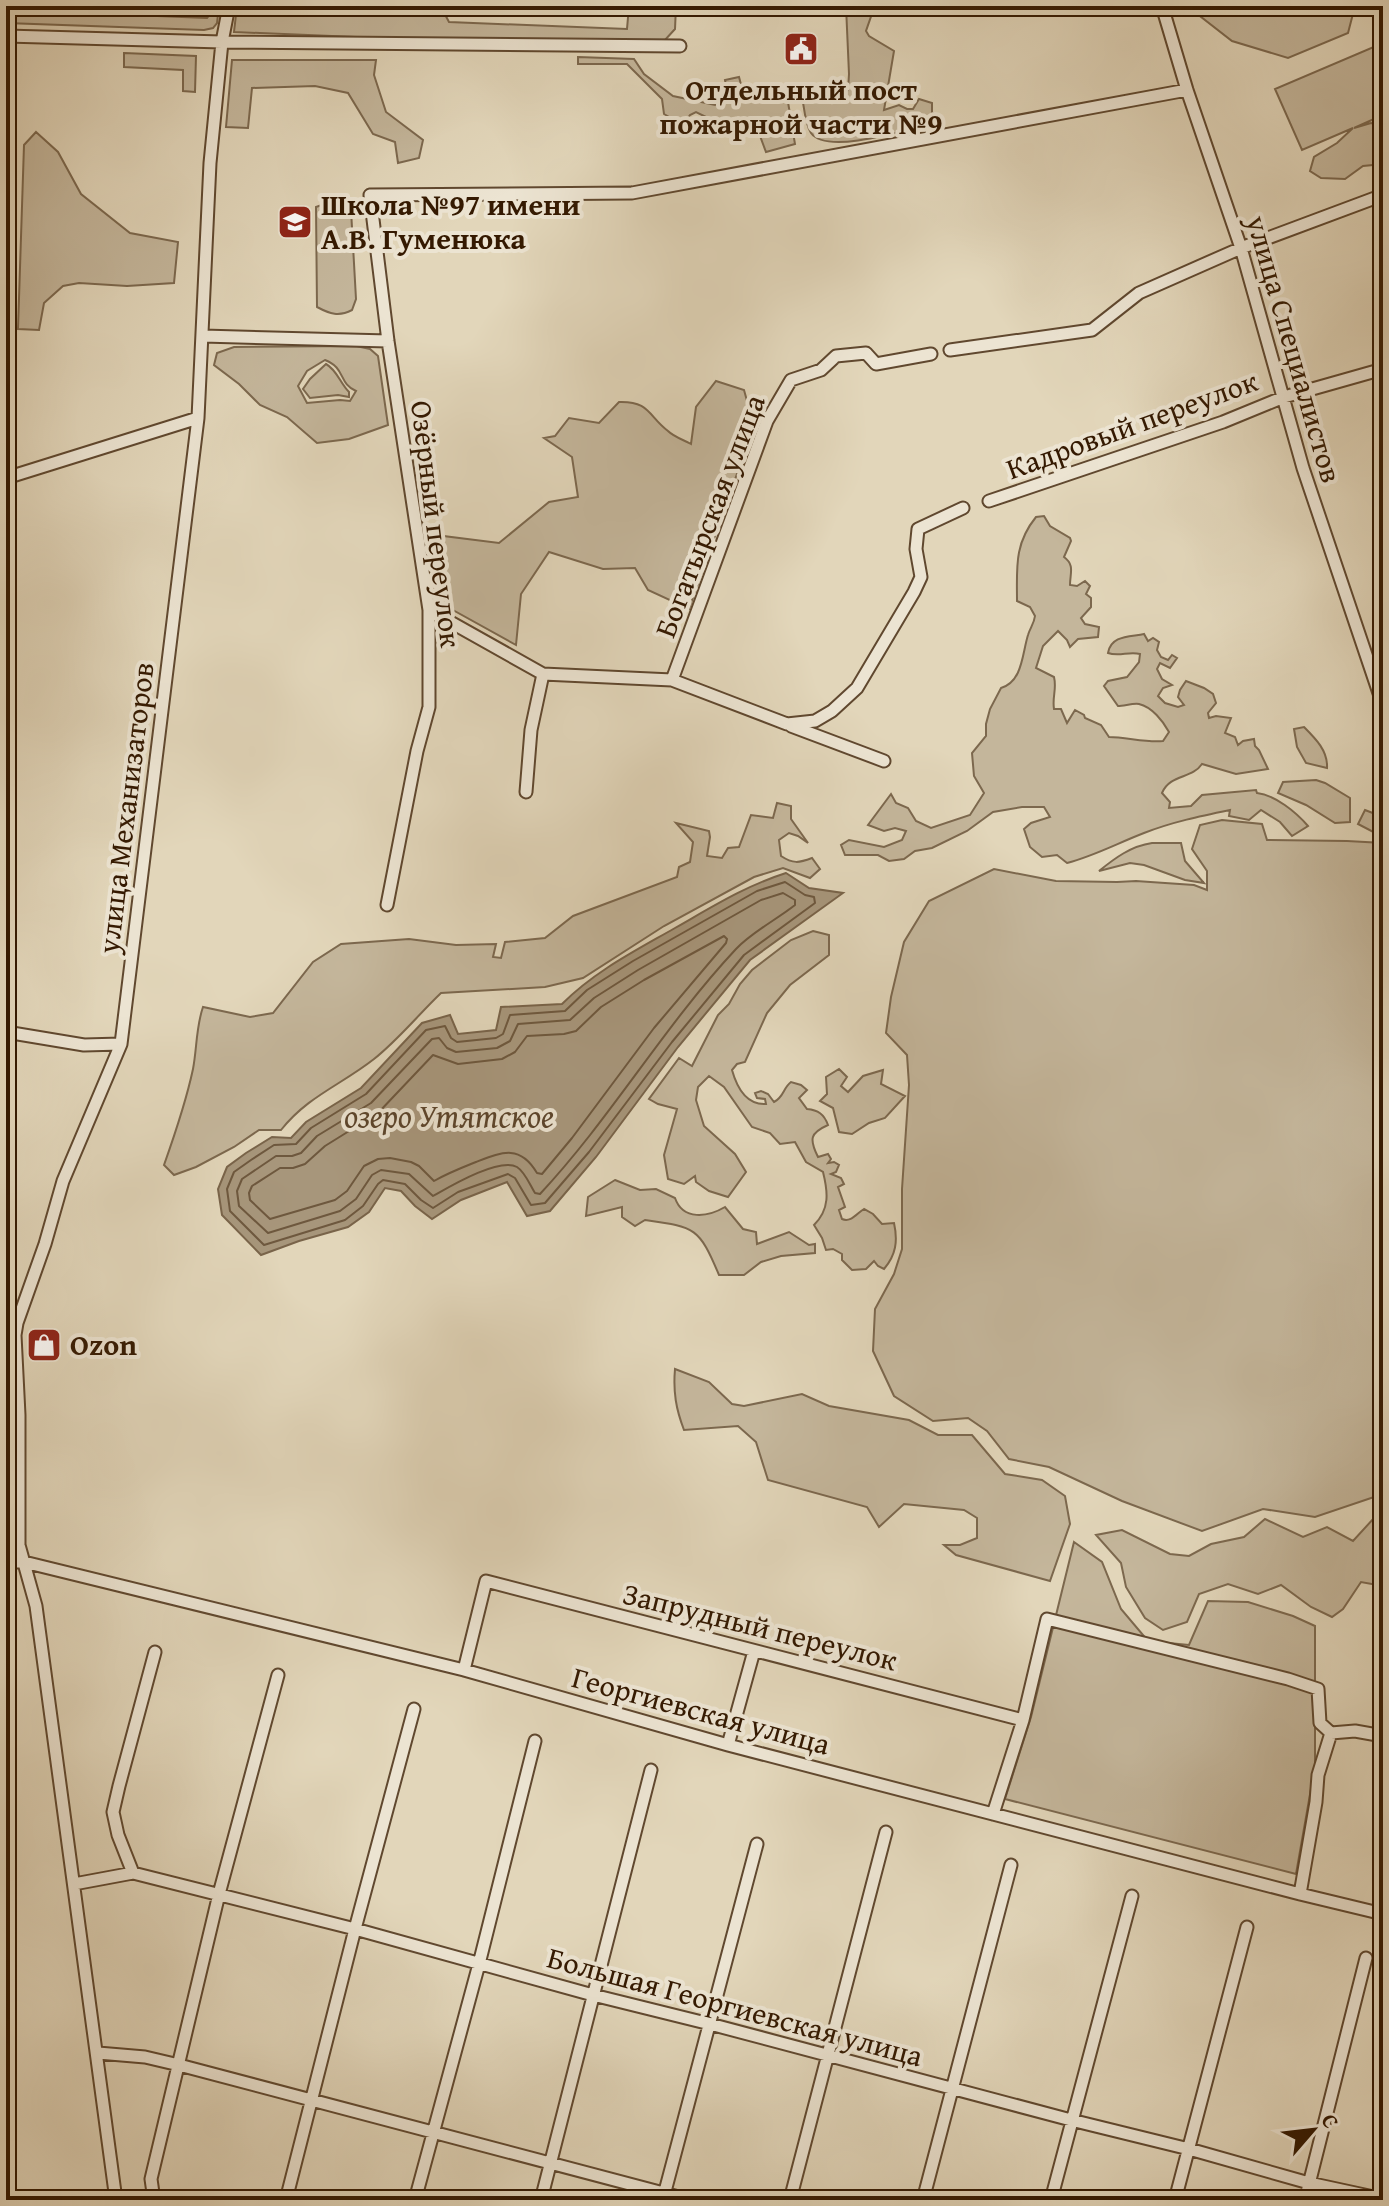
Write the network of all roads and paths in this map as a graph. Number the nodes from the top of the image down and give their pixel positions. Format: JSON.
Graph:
{"nodes":[{"id":1,"x":229,"y":6,"type":"edge"},
{"id":2,"x":1162,"y":6,"type":"edge"},
{"id":3,"x":6,"y":36,"type":"edge"},
{"id":4,"x":222,"y":42,"type":"junction"},
{"id":5,"x":680,"y":46,"type":"dead end"},
{"id":6,"x":1187,"y":90,"type":"junction"},
{"id":7,"x":1383,"y":195,"type":"edge"},
{"id":8,"x":1241,"y":248,"type":"junction"},
{"id":9,"x":203,"y":336,"type":"junction"},
{"id":10,"x":388,"y":341,"type":"junction"},
{"id":11,"x":950,"y":350,"type":"dead end"},
{"id":12,"x":931,"y":354,"type":"dead end"},
{"id":13,"x":1383,"y":369,"type":"edge"},
{"id":14,"x":1284,"y":397,"type":"junction"},
{"id":15,"x":198,"y":418,"type":"junction"},
{"id":16,"x":6,"y":478,"type":"edge"},
{"id":17,"x":989,"y":501,"type":"dead end"},
{"id":18,"x":963,"y":508,"type":"dead end"},
{"id":19,"x":429,"y":610,"type":"junction"},
{"id":20,"x":543,"y":674,"type":"junction"},
{"id":21,"x":672,"y":680,"type":"junction"},
{"id":22,"x":1383,"y":705,"type":"edge"},
{"id":23,"x":787,"y":724,"type":"junction"},
{"id":24,"x":884,"y":761,"type":"dead end"},
{"id":25,"x":526,"y":792,"type":"dead end"},
{"id":26,"x":387,"y":905,"type":"dead end"},
{"id":27,"x":6,"y":1032,"type":"edge"},
{"id":28,"x":121,"y":1044,"type":"junction"},
{"id":29,"x":6,"y":1562,"type":"edge"},
{"id":30,"x":24,"y":1562,"type":"junction"},
{"id":31,"x":754,"y":1651,"type":"junction"},
{"id":32,"x":155,"y":1652,"type":"dead end"},
{"id":33,"x":464,"y":1670,"type":"junction"},
{"id":34,"x":278,"y":1675,"type":"dead end"},
{"id":35,"x":414,"y":1709,"type":"dead end"},
{"id":36,"x":1023,"y":1720,"type":"junction"},
{"id":37,"x":1331,"y":1733,"type":"junction"},
{"id":38,"x":1383,"y":1736,"type":"edge"},
{"id":39,"x":535,"y":1741,"type":"dead end"},
{"id":40,"x":728,"y":1745,"type":"junction"},
{"id":41,"x":651,"y":1770,"type":"dead end"},
{"id":42,"x":993,"y":1814,"type":"junction"},
{"id":43,"x":886,"y":1832,"type":"dead end"},
{"id":44,"x":757,"y":1844,"type":"dead end"},
{"id":45,"x":1011,"y":1865,"type":"dead end"},
{"id":46,"x":133,"y":1873,"type":"junction"},
{"id":47,"x":74,"y":1884,"type":"junction"},
{"id":48,"x":219,"y":1894,"type":"junction"},
{"id":49,"x":1300,"y":1894,"type":"junction"},
{"id":50,"x":1132,"y":1896,"type":"dead end"},
{"id":51,"x":1383,"y":1914,"type":"edge"},
{"id":52,"x":1247,"y":1927,"type":"dead end"},
{"id":53,"x":355,"y":1929,"type":"junction"},
{"id":54,"x":1366,"y":1958,"type":"dead end"},
{"id":55,"x":479,"y":1964,"type":"junction"},
{"id":56,"x":593,"y":1995,"type":"junction"},
{"id":57,"x":710,"y":2024,"type":"junction"},
{"id":58,"x":98,"y":2053,"type":"junction"},
{"id":59,"x":827,"y":2056,"type":"junction"},
{"id":60,"x":179,"y":2065,"type":"junction"},
{"id":61,"x":952,"y":2088,"type":"junction"},
{"id":62,"x":313,"y":2101,"type":"junction"},
{"id":63,"x":1071,"y":2120,"type":"junction"},
{"id":64,"x":433,"y":2133,"type":"junction"},
{"id":65,"x":1189,"y":2149,"type":"junction"},
{"id":66,"x":550,"y":2164,"type":"junction"},
{"id":67,"x":1309,"y":2183,"type":"junction"},
{"id":68,"x":664,"y":2197,"type":"edge"},
{"id":69,"x":1383,"y":2199,"type":"edge"},
{"id":70,"x":116,"y":2200,"type":"edge"},
{"id":71,"x":154,"y":2200,"type":"edge"},
{"id":72,"x":286,"y":2200,"type":"edge"},
{"id":73,"x":415,"y":2200,"type":"edge"},
{"id":74,"x":541,"y":2200,"type":"edge"},
{"id":75,"x":690,"y":2200,"type":"edge"},
{"id":76,"x":790,"y":2200,"type":"edge"},
{"id":77,"x":923,"y":2200,"type":"edge"},
{"id":78,"x":1051,"y":2200,"type":"edge"},
{"id":79,"x":1175,"y":2200,"type":"edge"},
{"id":80,"x":1305,"y":2200,"type":"edge"}],
"edges":[{"from":1,"to":4,"type":"street"},
{"from":2,"to":6,"type":"street","name":"улица Специалистов"},
{"from":3,"to":4,"type":"street"},
{"from":4,"to":5,"type":"street"},
{"from":4,"to":9,"type":"street","name":"улица Механизаторов"},
{"from":6,"to":8,"type":"street","name":"улица Специалистов"},
{"from":6,"to":10,"type":"street","name":"Озёрный переулок"},
{"from":7,"to":8,"type":"street"},
{"from":8,"to":11,"type":"street"},
{"from":8,"to":14,"type":"street","name":"улица Специалистов"},
{"from":9,"to":10,"type":"street"},
{"from":9,"to":15,"type":"street","name":"улица Механизаторов"},
{"from":10,"to":19,"type":"street","name":"Озёрный переулок"},
{"from":12,"to":21,"type":"street","name":"Богатырская улица"},
{"from":13,"to":14,"type":"street","name":"Кадровый переулок"},
{"from":14,"to":17,"type":"street","name":"Кадровый переулок"},
{"from":14,"to":22,"type":"street","name":"улица Специалистов"},
{"from":15,"to":16,"type":"street"},
{"from":15,"to":28,"type":"street","name":"улица Механизаторов"},
{"from":18,"to":23,"type":"street"},
{"from":19,"to":20,"type":"street","name":"Богатырская улица"},
{"from":19,"to":26,"type":"street","name":"Озёрный переулок"},
{"from":20,"to":21,"type":"street","name":"Богатырская улица"},
{"from":20,"to":25,"type":"street"},
{"from":21,"to":23,"type":"street","name":"Богатырская улица"},
{"from":23,"to":24,"type":"street","name":"Богатырская улица"},
{"from":27,"to":28,"type":"street"},
{"from":28,"to":30,"type":"street","name":"улица Механизаторов"},
{"from":29,"to":30,"type":"street","name":"Георгиевская улица"},
{"from":30,"to":33,"type":"street","name":"Георгиевская улица"},
{"from":30,"to":47,"type":"street","name":"улица Механизаторов"},
{"from":31,"to":33,"type":"street","name":"Запрудный переулок"},
{"from":31,"to":36,"type":"street","name":"Запрудный переулок"},
{"from":31,"to":40,"type":"street"},
{"from":32,"to":46,"type":"street"},
{"from":33,"to":40,"type":"street","name":"Георгиевская улица"},
{"from":34,"to":48,"type":"street"},
{"from":35,"to":53,"type":"street"},
{"from":36,"to":37,"type":"street"},
{"from":36,"to":42,"type":"street"},
{"from":37,"to":38,"type":"street"},
{"from":37,"to":49,"type":"street"},
{"from":39,"to":55,"type":"street"},
{"from":40,"to":42,"type":"street","name":"Георгиевская улица"},
{"from":41,"to":56,"type":"street"},
{"from":42,"to":49,"type":"street","name":"Георгиевская улица"},
{"from":43,"to":59,"type":"street"},
{"from":44,"to":57,"type":"street"},
{"from":45,"to":61,"type":"street"},
{"from":46,"to":47,"type":"street","name":"Большая Георгиевская улица"},
{"from":46,"to":48,"type":"street","name":"Большая Георгиевская улица"},
{"from":47,"to":58,"type":"street","name":"улица Механизаторов"},
{"from":48,"to":53,"type":"street","name":"Большая Георгиевская улица"},
{"from":48,"to":60,"type":"street"},
{"from":49,"to":51,"type":"street","name":"Георгиевская улица"},
{"from":50,"to":63,"type":"street"},
{"from":52,"to":65,"type":"street"},
{"from":53,"to":55,"type":"street","name":"Большая Георгиевская улица"},
{"from":53,"to":62,"type":"street"},
{"from":54,"to":67,"type":"street"},
{"from":55,"to":56,"type":"street","name":"Большая Георгиевская улица"},
{"from":55,"to":64,"type":"street"},
{"from":56,"to":57,"type":"street","name":"Большая Георгиевская улица"},
{"from":56,"to":66,"type":"street"},
{"from":57,"to":59,"type":"street","name":"Большая Георгиевская улица"},
{"from":57,"to":68,"type":"street"},
{"from":58,"to":60,"type":"street"},
{"from":58,"to":70,"type":"street","name":"улица Механизаторов"},
{"from":59,"to":61,"type":"street","name":"Большая Георгиевская улица"},
{"from":59,"to":76,"type":"street"},
{"from":60,"to":62,"type":"street"},
{"from":60,"to":71,"type":"street"},
{"from":61,"to":63,"type":"street","name":"Большая Георгиевская улица"},
{"from":61,"to":77,"type":"street"},
{"from":62,"to":64,"type":"street"},
{"from":62,"to":72,"type":"street"},
{"from":63,"to":65,"type":"street","name":"Большая Георгиевская улица"},
{"from":63,"to":78,"type":"street"},
{"from":64,"to":66,"type":"street"},
{"from":64,"to":73,"type":"street"},
{"from":65,"to":67,"type":"street","name":"Большая Георгиевская улица"},
{"from":65,"to":79,"type":"street"},
{"from":66,"to":68,"type":"street"},
{"from":66,"to":74,"type":"street"},
{"from":67,"to":69,"type":"street","name":"Большая Георгиевская улица"},
{"from":67,"to":80,"type":"street"},
{"from":68,"to":75,"type":"street"}]}
